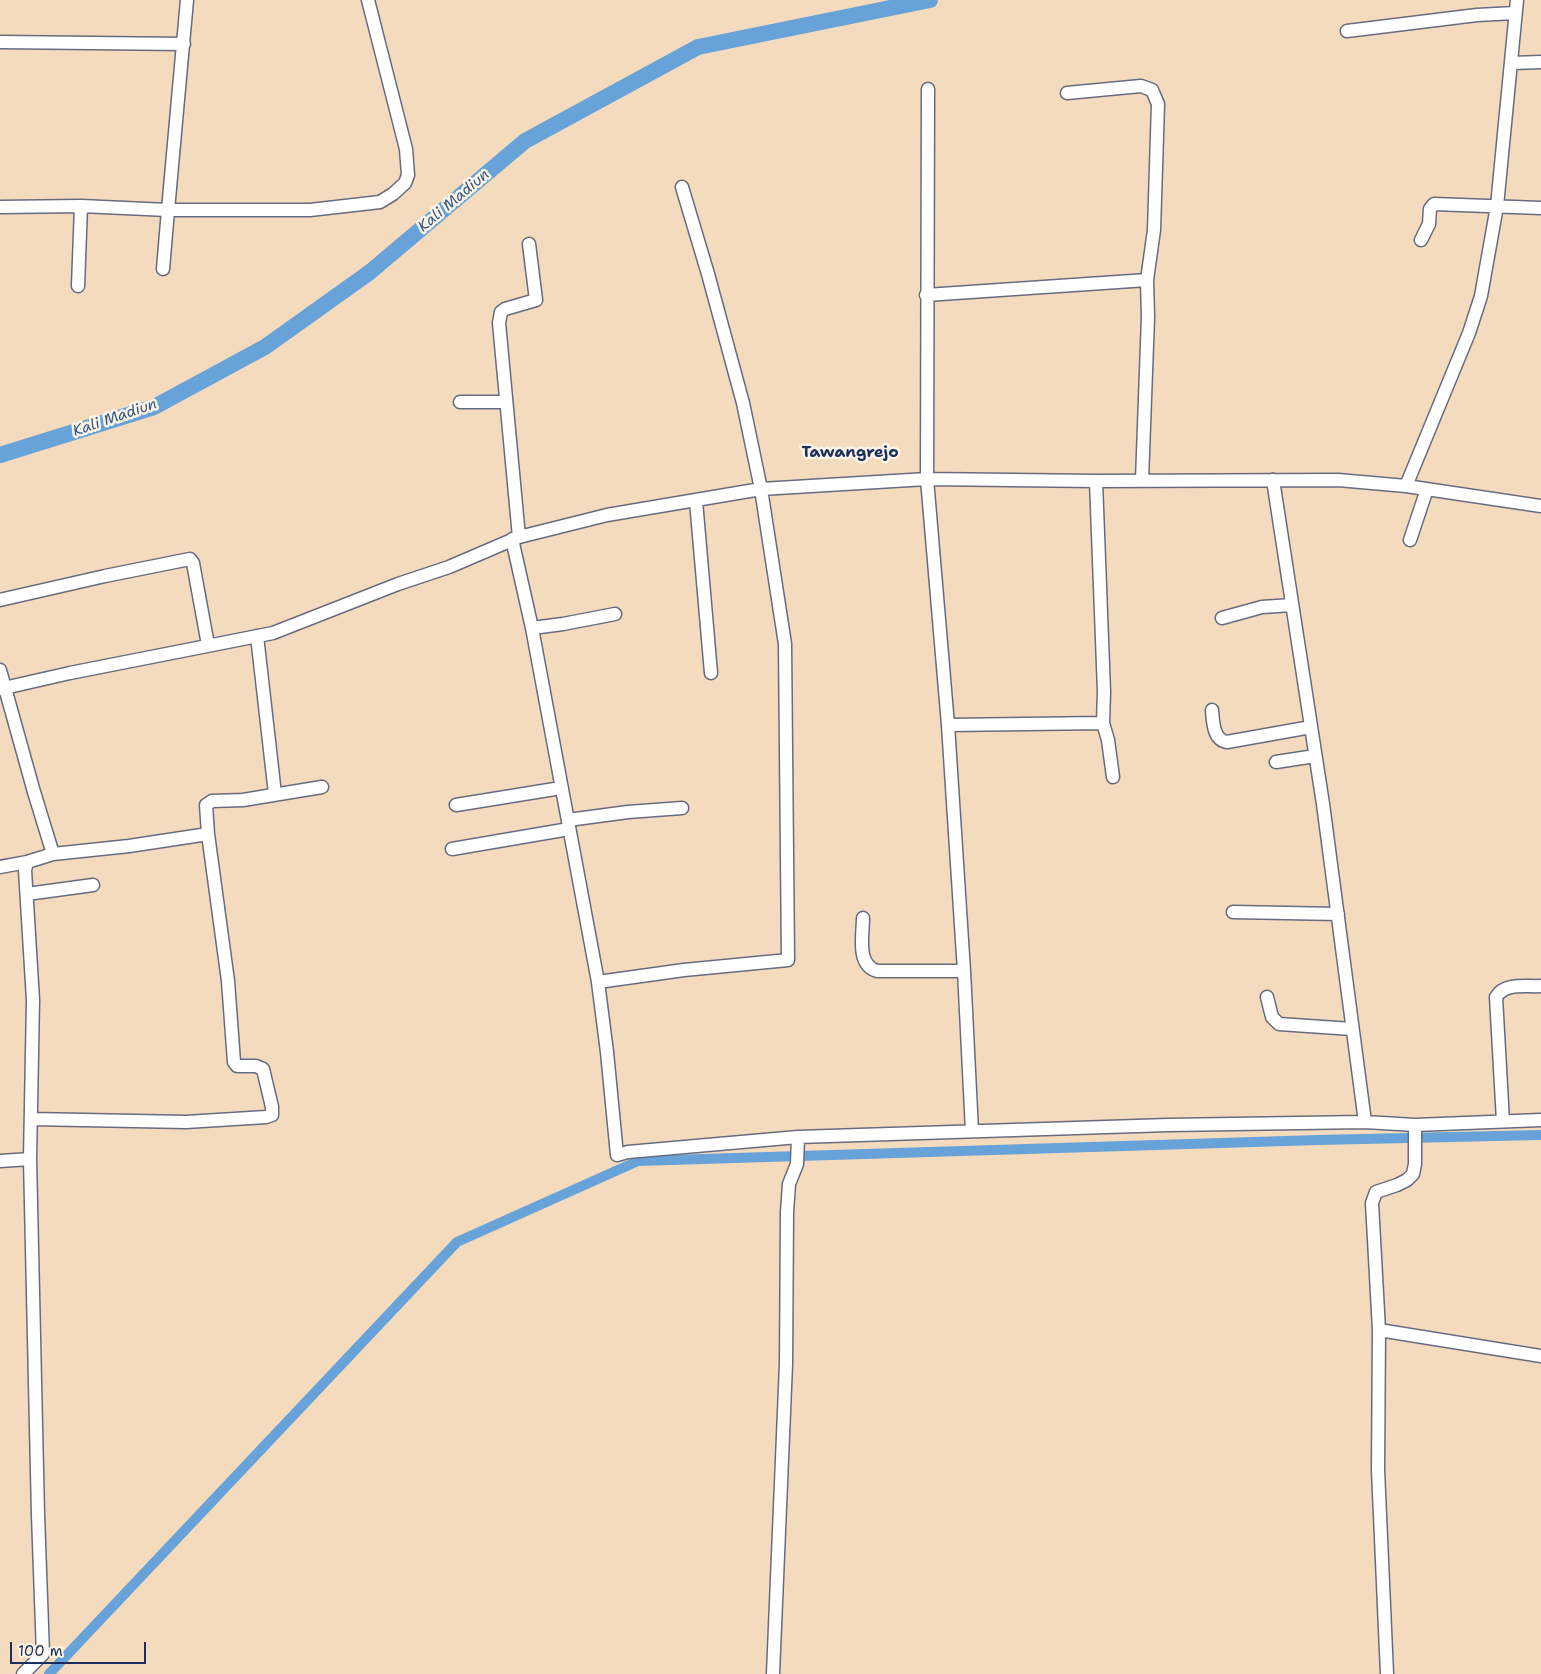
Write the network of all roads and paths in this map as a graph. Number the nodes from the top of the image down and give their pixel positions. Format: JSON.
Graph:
{"nodes":[{"id":1,"x":187,"y":0,"type":"edge"},
{"id":2,"x":368,"y":0,"type":"edge"},
{"id":3,"x":1519,"y":4,"type":"edge"},
{"id":4,"x":1347,"y":31,"type":"dead end"},
{"id":5,"x":0,"y":42,"type":"edge"},
{"id":6,"x":184,"y":44,"type":"junction"},
{"id":7,"x":1541,"y":62,"type":"edge"},
{"id":8,"x":1512,"y":63,"type":"junction"},
{"id":9,"x":928,"y":89,"type":"dead end"},
{"id":10,"x":1067,"y":93,"type":"dead end"},
{"id":11,"x":682,"y":187,"type":"dead end"},
{"id":12,"x":81,"y":206,"type":"junction"},
{"id":13,"x":1497,"y":206,"type":"junction"},
{"id":14,"x":0,"y":207,"type":"edge"},
{"id":15,"x":1541,"y":208,"type":"edge"},
{"id":16,"x":168,"y":210,"type":"junction"},
{"id":17,"x":1421,"y":240,"type":"dead end"},
{"id":18,"x":529,"y":244,"type":"dead end"},
{"id":19,"x":163,"y":269,"type":"dead end"},
{"id":20,"x":1147,"y":280,"type":"junction"},
{"id":21,"x":78,"y":286,"type":"dead end"},
{"id":22,"x":926,"y":294,"type":"junction"},
{"id":23,"x":460,"y":402,"type":"dead end"},
{"id":24,"x":506,"y":402,"type":"junction"},
{"id":25,"x":927,"y":479,"type":"junction"},
{"id":26,"x":1142,"y":480,"type":"junction"},
{"id":27,"x":1272,"y":480,"type":"junction"},
{"id":28,"x":1096,"y":481,"type":"junction"},
{"id":29,"x":1406,"y":486,"type":"junction"},
{"id":30,"x":761,"y":489,"type":"junction"},
{"id":31,"x":1427,"y":489,"type":"junction"},
{"id":32,"x":696,"y":501,"type":"junction"},
{"id":33,"x":1541,"y":506,"type":"edge"},
{"id":34,"x":515,"y":538,"type":"junction"},
{"id":35,"x":1410,"y":540,"type":"dead end"},
{"id":36,"x":0,"y":600,"type":"edge"},
{"id":37,"x":1292,"y":605,"type":"junction"},
{"id":38,"x":615,"y":614,"type":"dead end"},
{"id":39,"x":1222,"y":618,"type":"dead end"},
{"id":40,"x":532,"y":628,"type":"junction"},
{"id":41,"x":257,"y":636,"type":"junction"},
{"id":42,"x":208,"y":645,"type":"junction"},
{"id":43,"x":0,"y":670,"type":"edge"},
{"id":44,"x":711,"y":673,"type":"dead end"},
{"id":45,"x":3,"y":688,"type":"edge"},
{"id":46,"x":1212,"y":710,"type":"dead end"},
{"id":47,"x":1103,"y":723,"type":"junction"},
{"id":48,"x":948,"y":725,"type":"junction"},
{"id":49,"x":1311,"y":727,"type":"junction"},
{"id":50,"x":1315,"y":756,"type":"junction"},
{"id":51,"x":1276,"y":762,"type":"dead end"},
{"id":52,"x":1113,"y":777,"type":"dead end"},
{"id":53,"x":322,"y":787,"type":"dead end"},
{"id":54,"x":561,"y":788,"type":"junction"},
{"id":55,"x":275,"y":794,"type":"junction"},
{"id":56,"x":456,"y":805,"type":"dead end"},
{"id":57,"x":682,"y":808,"type":"dead end"},
{"id":58,"x":568,"y":824,"type":"junction"},
{"id":59,"x":208,"y":834,"type":"junction"},
{"id":60,"x":452,"y":849,"type":"dead end"},
{"id":61,"x":53,"y":854,"type":"junction"},
{"id":62,"x":27,"y":862,"type":"junction"},
{"id":63,"x":0,"y":867,"type":"edge"},
{"id":64,"x":92,"y":885,"type":"dead end"},
{"id":65,"x":27,"y":894,"type":"junction"},
{"id":66,"x":1233,"y":912,"type":"dead end"},
{"id":67,"x":1338,"y":914,"type":"junction"},
{"id":68,"x":863,"y":918,"type":"dead end"},
{"id":69,"x":964,"y":971,"type":"junction"},
{"id":70,"x":598,"y":982,"type":"junction"},
{"id":71,"x":1541,"y":986,"type":"edge"},
{"id":72,"x":1267,"y":998,"type":"dead end"},
{"id":73,"x":1352,"y":1029,"type":"junction"},
{"id":74,"x":30,"y":1119,"type":"junction"},
{"id":75,"x":1541,"y":1120,"type":"edge"},
{"id":76,"x":1503,"y":1121,"type":"junction"},
{"id":77,"x":1365,"y":1122,"type":"junction"},
{"id":78,"x":1415,"y":1127,"type":"junction"},
{"id":79,"x":972,"y":1131,"type":"junction"},
{"id":80,"x":798,"y":1140,"type":"junction"},
{"id":81,"x":30,"y":1159,"type":"junction"},
{"id":82,"x":0,"y":1161,"type":"edge"},
{"id":83,"x":1378,"y":1330,"type":"junction"},
{"id":84,"x":1541,"y":1356,"type":"edge"},
{"id":85,"x":23,"y":1674,"type":"edge"},
{"id":86,"x":772,"y":1674,"type":"edge"},
{"id":87,"x":1387,"y":1674,"type":"edge"}],
"edges":[{"from":1,"to":6,"type":"street"},
{"from":2,"to":16,"type":"street"},
{"from":3,"to":4,"type":"street"},
{"from":3,"to":8,"type":"street"},
{"from":5,"to":6,"type":"street"},
{"from":6,"to":16,"type":"street"},
{"from":7,"to":8,"type":"street"},
{"from":8,"to":13,"type":"street"},
{"from":9,"to":22,"type":"street"},
{"from":10,"to":20,"type":"street"},
{"from":11,"to":30,"type":"street"},
{"from":12,"to":14,"type":"street"},
{"from":12,"to":16,"type":"street"},
{"from":12,"to":21,"type":"street"},
{"from":13,"to":15,"type":"street"},
{"from":13,"to":17,"type":"street"},
{"from":13,"to":29,"type":"street"},
{"from":16,"to":19,"type":"street"},
{"from":18,"to":24,"type":"street"},
{"from":20,"to":22,"type":"street"},
{"from":20,"to":26,"type":"street"},
{"from":22,"to":25,"type":"street"},
{"from":23,"to":24,"type":"street"},
{"from":24,"to":34,"type":"street"},
{"from":25,"to":28,"type":"street"},
{"from":25,"to":30,"type":"street"},
{"from":25,"to":48,"type":"street"},
{"from":26,"to":27,"type":"street"},
{"from":26,"to":28,"type":"street"},
{"from":27,"to":29,"type":"street"},
{"from":27,"to":37,"type":"street"},
{"from":28,"to":47,"type":"street"},
{"from":29,"to":31,"type":"street"},
{"from":30,"to":32,"type":"street"},
{"from":30,"to":70,"type":"street"},
{"from":31,"to":33,"type":"street"},
{"from":31,"to":35,"type":"street"},
{"from":32,"to":34,"type":"street"},
{"from":32,"to":44,"type":"street"},
{"from":34,"to":40,"type":"street"},
{"from":34,"to":41,"type":"street"},
{"from":36,"to":42,"type":"street"},
{"from":37,"to":39,"type":"street"},
{"from":37,"to":49,"type":"street"},
{"from":38,"to":40,"type":"street"},
{"from":40,"to":54,"type":"street"},
{"from":41,"to":42,"type":"street"},
{"from":41,"to":55,"type":"street"},
{"from":42,"to":45,"type":"street"},
{"from":43,"to":45,"type":"street"},
{"from":45,"to":61,"type":"street"},
{"from":46,"to":49,"type":"street"},
{"from":47,"to":48,"type":"street"},
{"from":47,"to":52,"type":"street"},
{"from":48,"to":69,"type":"street"},
{"from":49,"to":50,"type":"street"},
{"from":50,"to":51,"type":"street"},
{"from":50,"to":67,"type":"street"},
{"from":53,"to":55,"type":"street"},
{"from":54,"to":56,"type":"street"},
{"from":54,"to":58,"type":"street"},
{"from":55,"to":59,"type":"street"},
{"from":57,"to":58,"type":"street"},
{"from":58,"to":60,"type":"street"},
{"from":58,"to":70,"type":"street"},
{"from":59,"to":61,"type":"street"},
{"from":59,"to":74,"type":"street"},
{"from":61,"to":62,"type":"street"},
{"from":62,"to":63,"type":"street"},
{"from":62,"to":65,"type":"street"},
{"from":64,"to":65,"type":"street"},
{"from":65,"to":74,"type":"street"},
{"from":66,"to":67,"type":"street"},
{"from":67,"to":73,"type":"street"},
{"from":68,"to":69,"type":"street"},
{"from":69,"to":79,"type":"street"},
{"from":70,"to":80,"type":"street"},
{"from":71,"to":76,"type":"street"},
{"from":72,"to":73,"type":"street"},
{"from":73,"to":77,"type":"street"},
{"from":74,"to":81,"type":"street"},
{"from":75,"to":76,"type":"street"},
{"from":76,"to":78,"type":"street"},
{"from":77,"to":78,"type":"street"},
{"from":77,"to":79,"type":"street"},
{"from":78,"to":83,"type":"street"},
{"from":79,"to":80,"type":"street"},
{"from":80,"to":86,"type":"street"},
{"from":81,"to":82,"type":"street"},
{"from":81,"to":85,"type":"street"},
{"from":83,"to":84,"type":"street"},
{"from":83,"to":87,"type":"street"}]}
